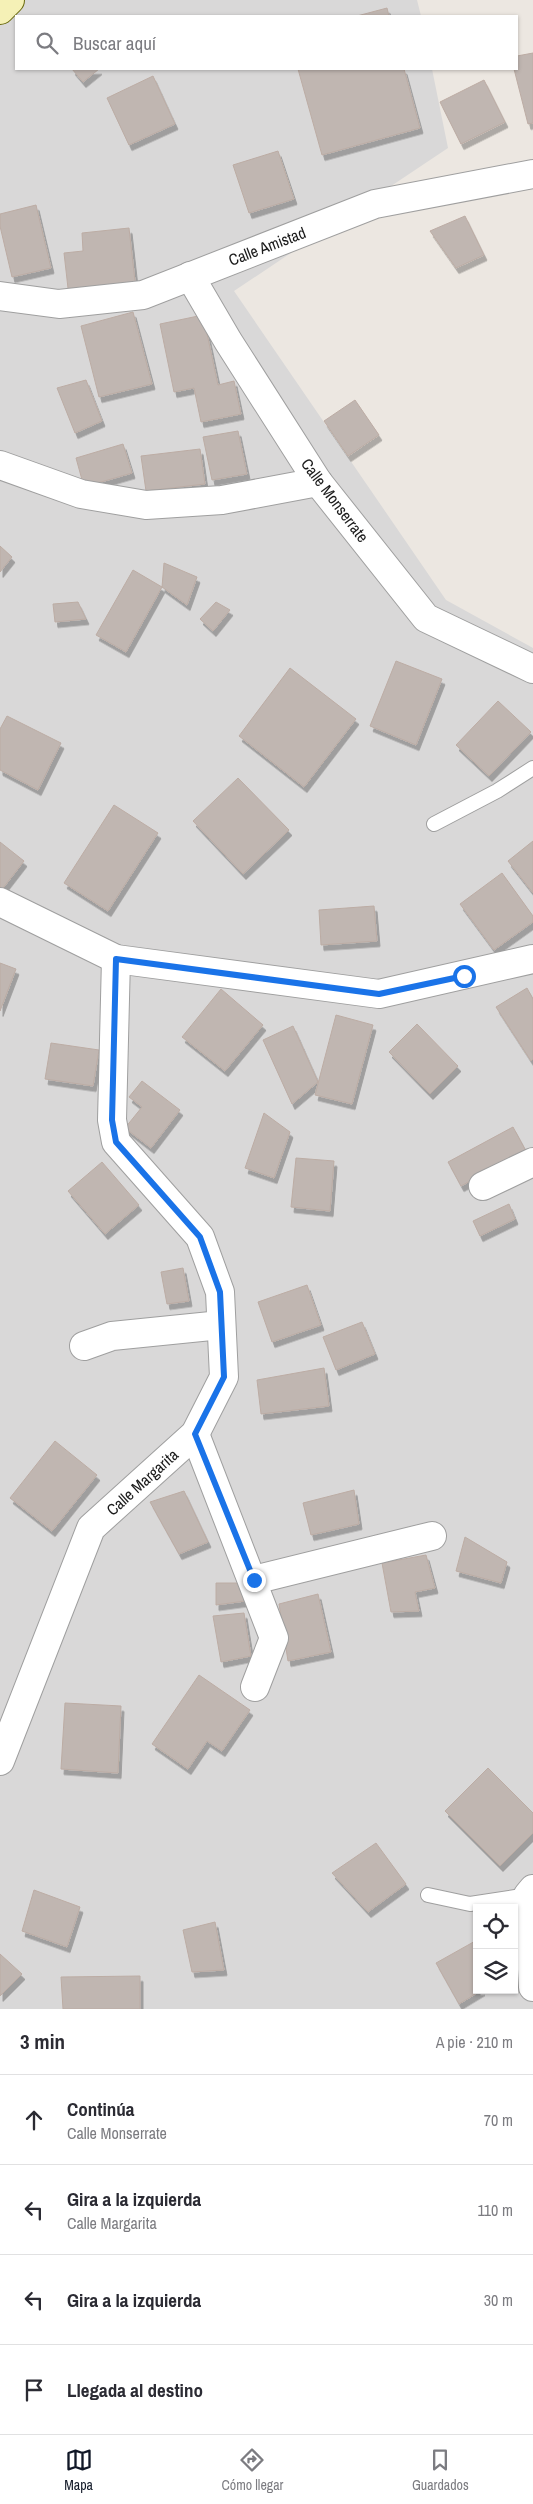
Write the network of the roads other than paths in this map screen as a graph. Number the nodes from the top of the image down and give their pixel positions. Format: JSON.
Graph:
{"nodes":[{"id":1,"x":10,"y":0,"type":"edge"},
{"id":2,"x":0,"y":10,"type":"edge"},
{"id":3,"x":533,"y":174,"type":"edge"},
{"id":4,"x":190,"y":276,"type":"junction"},
{"id":5,"x":0,"y":296,"type":"edge"},
{"id":6,"x":0,"y":465,"type":"edge"},
{"id":7,"x":318,"y":482,"type":"junction"},
{"id":8,"x":533,"y":669,"type":"edge"},
{"id":9,"x":533,"y":768,"type":"edge"},
{"id":10,"x":434,"y":824,"type":"dead end"},
{"id":11,"x":0,"y":902,"type":"edge"},
{"id":12,"x":116,"y":959,"type":"junction"},
{"id":13,"x":532,"y":962,"type":"edge"},
{"id":14,"x":533,"y":1162,"type":"edge"},
{"id":15,"x":483,"y":1186,"type":"dead end"},
{"id":16,"x":221,"y":1325,"type":"junction"},
{"id":17,"x":84,"y":1346,"type":"dead end"},
{"id":18,"x":195,"y":1434,"type":"junction"},
{"id":19,"x":432,"y":1536,"type":"dead end"},
{"id":20,"x":254,"y":1580,"type":"junction"},
{"id":21,"x":255,"y":1686,"type":"dead end"},
{"id":22,"x":0,"y":1761,"type":"edge"},
{"id":23,"x":531,"y":1892,"type":"edge"},
{"id":24,"x":428,"y":1894,"type":"dead end"},
{"id":25,"x":533,"y":1987,"type":"edge"}],
"edges":[{"from":1,"to":2,"type":"street"},
{"from":3,"to":4,"type":"street","name":"Calle Amistad"},
{"from":4,"to":5,"type":"street","name":"Calle Amistad"},
{"from":4,"to":7,"type":"street","name":"Calle Monserrate"},
{"from":6,"to":7,"type":"street"},
{"from":7,"to":8,"type":"street","name":"Calle Monserrate"},
{"from":9,"to":10,"type":"lane"},
{"from":11,"to":12,"type":"street"},
{"from":12,"to":13,"type":"street"},
{"from":12,"to":16,"type":"street","name":"Calle Margarita"},
{"from":14,"to":15,"type":"street"},
{"from":16,"to":17,"type":"street"},
{"from":16,"to":18,"type":"street","name":"Calle Margarita"},
{"from":18,"to":20,"type":"street"},
{"from":18,"to":22,"type":"street","name":"Calle Margarita"},
{"from":19,"to":20,"type":"street"},
{"from":20,"to":21,"type":"street"},
{"from":23,"to":24,"type":"lane"},
{"from":23,"to":25,"type":"street"}]}
